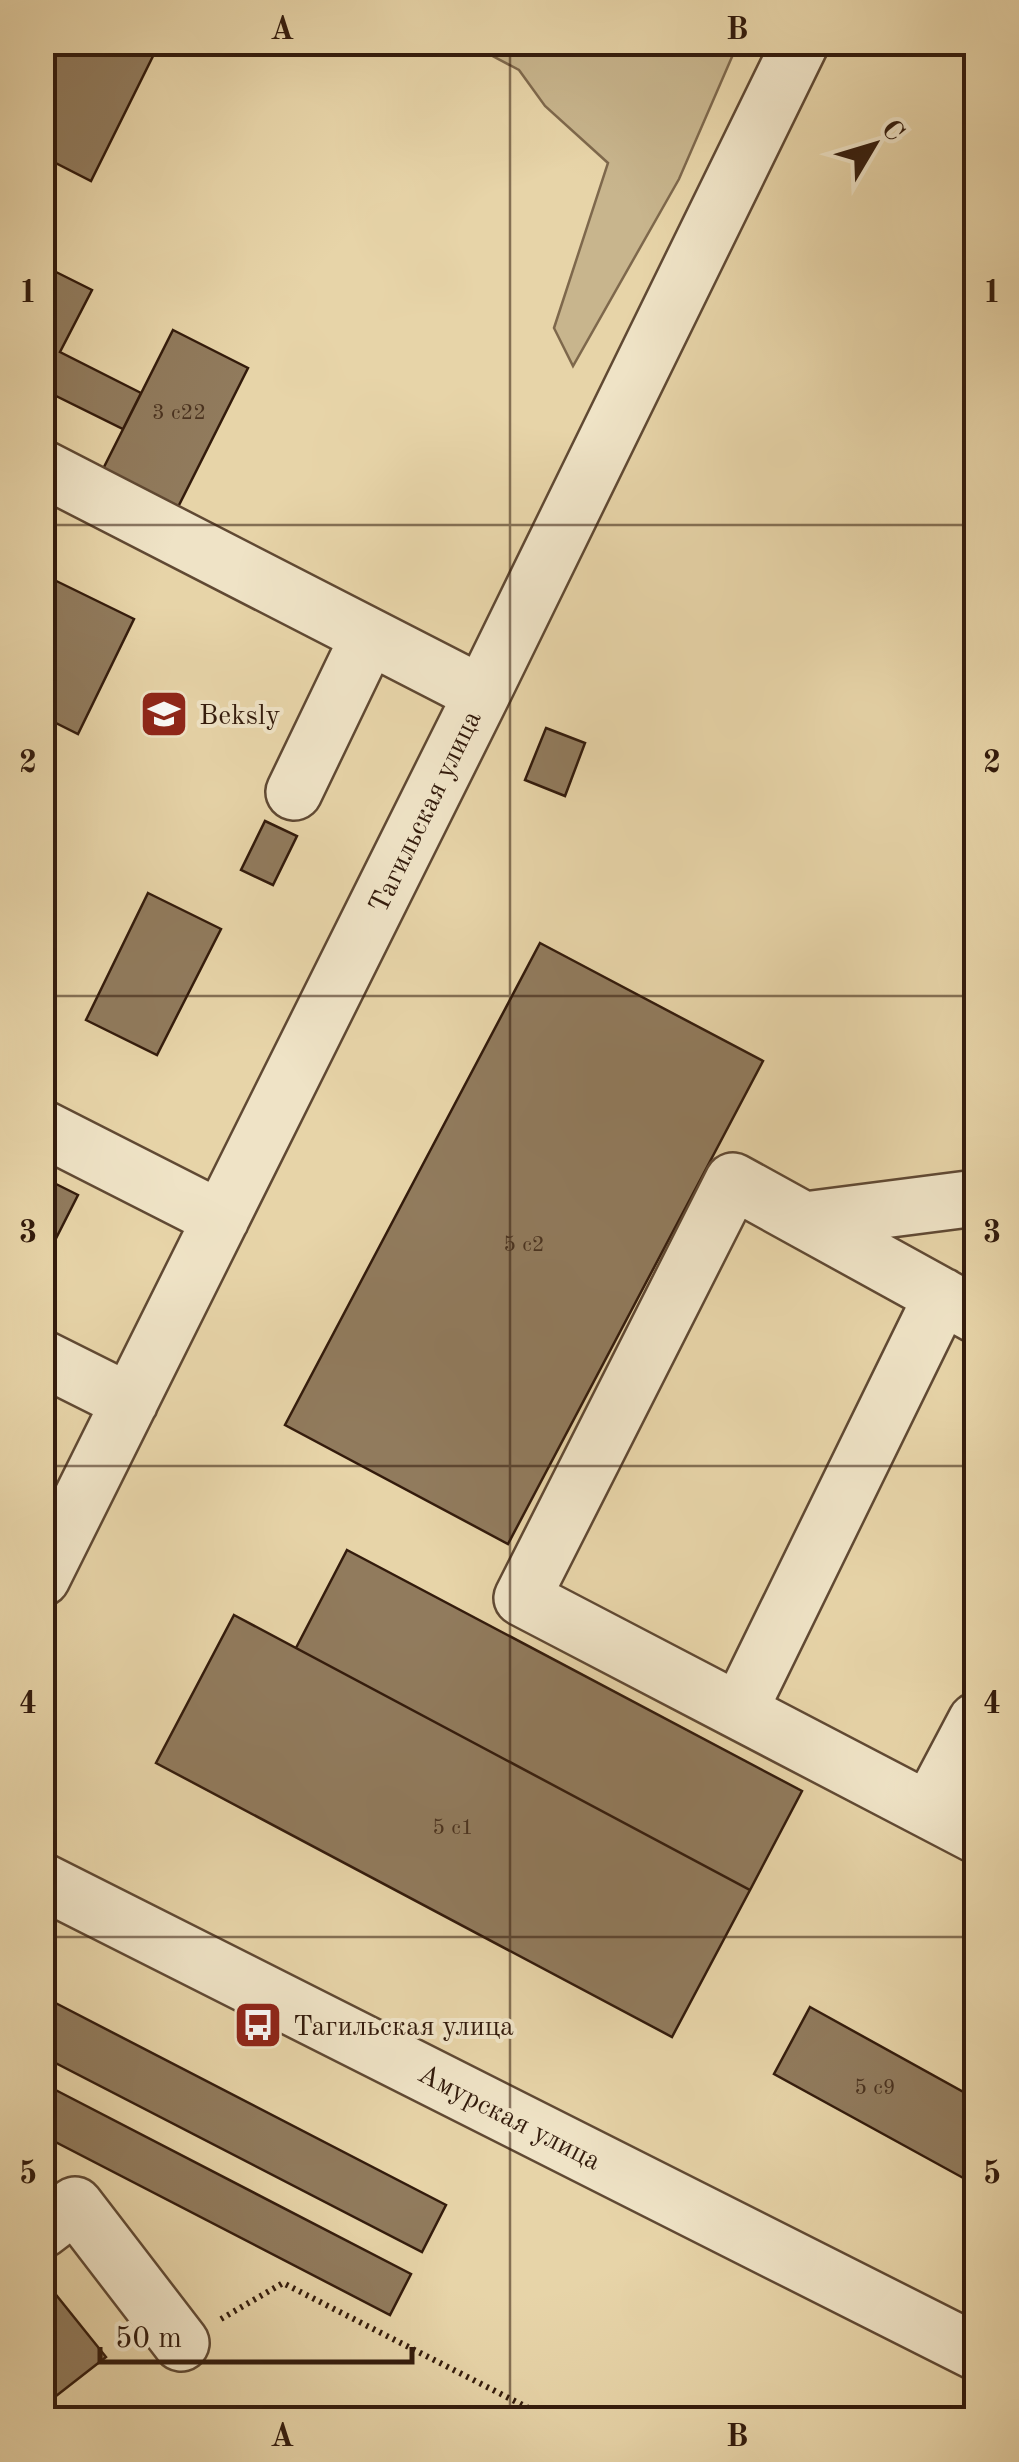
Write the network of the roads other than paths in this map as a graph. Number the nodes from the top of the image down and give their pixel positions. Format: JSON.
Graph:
{"nodes":[{"id":1,"x":801,"y":42,"type":"edge"},
{"id":2,"x":42,"y":468,"type":"edge"},
{"id":3,"x":369,"y":636,"type":"junction"},
{"id":4,"x":482,"y":694,"type":"junction"},
{"id":5,"x":294,"y":792,"type":"dead end"},
{"id":6,"x":42,"y":1128,"type":"edge"},
{"id":7,"x":976,"y":1198,"type":"edge"},
{"id":8,"x":221,"y":1219,"type":"junction"},
{"id":9,"x":806,"y":1220,"type":"junction"},
{"id":10,"x":959,"y":1306,"type":"edge"},
{"id":11,"x":42,"y":1358,"type":"edge"},
{"id":12,"x":130,"y":1402,"type":"junction"},
{"id":13,"x":42,"y":1578,"type":"edge"},
{"id":14,"x":739,"y":1711,"type":"junction"},
{"id":15,"x":976,"y":1721,"type":"edge"},
{"id":16,"x":929,"y":1810,"type":"junction"},
{"id":17,"x":976,"y":1835,"type":"edge"},
{"id":18,"x":42,"y":1881,"type":"edge"},
{"id":19,"x":42,"y":2230,"type":"edge"},
{"id":20,"x":181,"y":2343,"type":"road end"},
{"id":21,"x":976,"y":2352,"type":"edge"}],
"edges":[{"from":1,"to":4,"type":"street","name":"Тагильская улица"},
{"from":2,"to":3,"type":"street"},
{"from":3,"to":4,"type":"street"},
{"from":3,"to":5,"type":"street"},
{"from":4,"to":8,"type":"street","name":"Тагильская улица"},
{"from":6,"to":8,"type":"street"},
{"from":7,"to":9,"type":"street"},
{"from":8,"to":12,"type":"street","name":"Тагильская улица"},
{"from":9,"to":10,"type":"street"},
{"from":9,"to":14,"type":"street"},
{"from":10,"to":14,"type":"street"},
{"from":11,"to":12,"type":"street"},
{"from":12,"to":13,"type":"street","name":"Тагильская улица"},
{"from":14,"to":16,"type":"street"},
{"from":15,"to":16,"type":"street"},
{"from":16,"to":17,"type":"street"},
{"from":18,"to":21,"type":"street","name":"Амурская улица"},
{"from":19,"to":20,"type":"street"}]}
